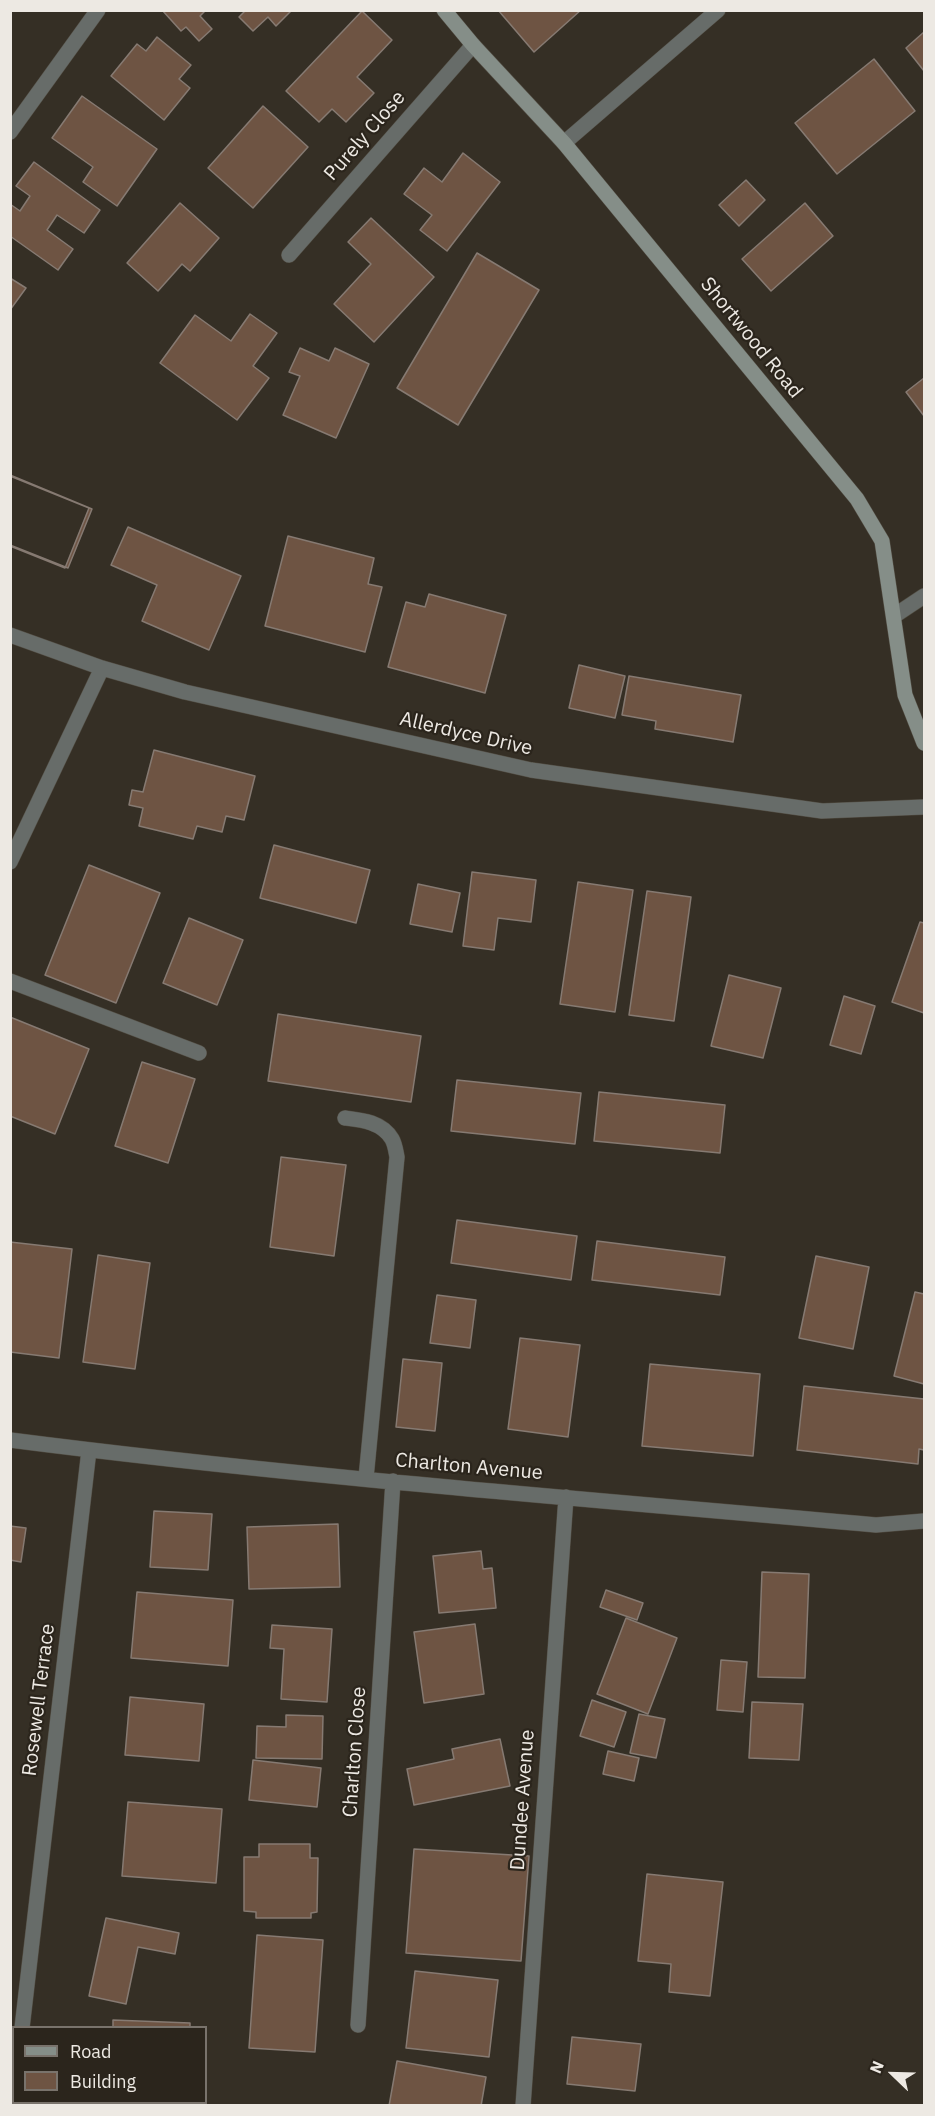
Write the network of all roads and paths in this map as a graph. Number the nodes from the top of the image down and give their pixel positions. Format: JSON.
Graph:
{"nodes":[{"id":1,"x":98,"y":10,"type":"edge"},
{"id":2,"x":444,"y":10,"type":"edge"},
{"id":3,"x":718,"y":10,"type":"edge"},
{"id":4,"x":473,"y":45,"type":"junction"},
{"id":5,"x":10,"y":132,"type":"edge"},
{"id":6,"x":564,"y":143,"type":"junction"},
{"id":7,"x":290,"y":255,"type":"dead end"},
{"id":8,"x":924,"y":596,"type":"edge"},
{"id":9,"x":894,"y":616,"type":"junction"},
{"id":10,"x":10,"y":635,"type":"edge"},
{"id":11,"x":102,"y":668,"type":"junction"},
{"id":12,"x":924,"y":743,"type":"edge"},
{"id":13,"x":924,"y":807,"type":"edge"},
{"id":14,"x":10,"y":862,"type":"edge"},
{"id":15,"x":10,"y":981,"type":"edge"},
{"id":16,"x":199,"y":1053,"type":"dead end"},
{"id":17,"x":345,"y":1118,"type":"dead end"},
{"id":18,"x":10,"y":1440,"type":"edge"},
{"id":19,"x":89,"y":1450,"type":"junction"},
{"id":20,"x":366,"y":1478,"type":"junction"},
{"id":21,"x":393,"y":1481,"type":"junction"},
{"id":22,"x":566,"y":1497,"type":"junction"},
{"id":23,"x":924,"y":1521,"type":"edge"},
{"id":24,"x":358,"y":2025,"type":"dead end"},
{"id":25,"x":22,"y":2026,"type":"edge"},
{"id":26,"x":523,"y":2106,"type":"edge"}],
"edges":[{"from":1,"to":5,"type":"street"},
{"from":2,"to":4,"type":"main road","name":"Shortwood Road"},
{"from":3,"to":6,"type":"street"},
{"from":4,"to":6,"type":"main road","name":"Shortwood Road"},
{"from":4,"to":7,"type":"street","name":"Purely Close"},
{"from":6,"to":9,"type":"main road","name":"Shortwood Road"},
{"from":8,"to":9,"type":"street"},
{"from":9,"to":12,"type":"main road","name":"Shortwood Road"},
{"from":10,"to":11,"type":"street","name":"Allerdyce Drive"},
{"from":11,"to":13,"type":"street","name":"Allerdyce Drive"},
{"from":11,"to":14,"type":"street"},
{"from":15,"to":16,"type":"street"},
{"from":17,"to":20,"type":"street"},
{"from":18,"to":19,"type":"street","name":"Charlton Avenue"},
{"from":19,"to":20,"type":"street","name":"Charlton Avenue"},
{"from":19,"to":25,"type":"street","name":"Rosewell Terrace"},
{"from":20,"to":21,"type":"street","name":"Charlton Avenue"},
{"from":21,"to":22,"type":"street","name":"Charlton Avenue"},
{"from":21,"to":24,"type":"street","name":"Charlton Close"},
{"from":22,"to":23,"type":"street","name":"Charlton Avenue"},
{"from":22,"to":26,"type":"street","name":"Dundee Avenue"}]}
